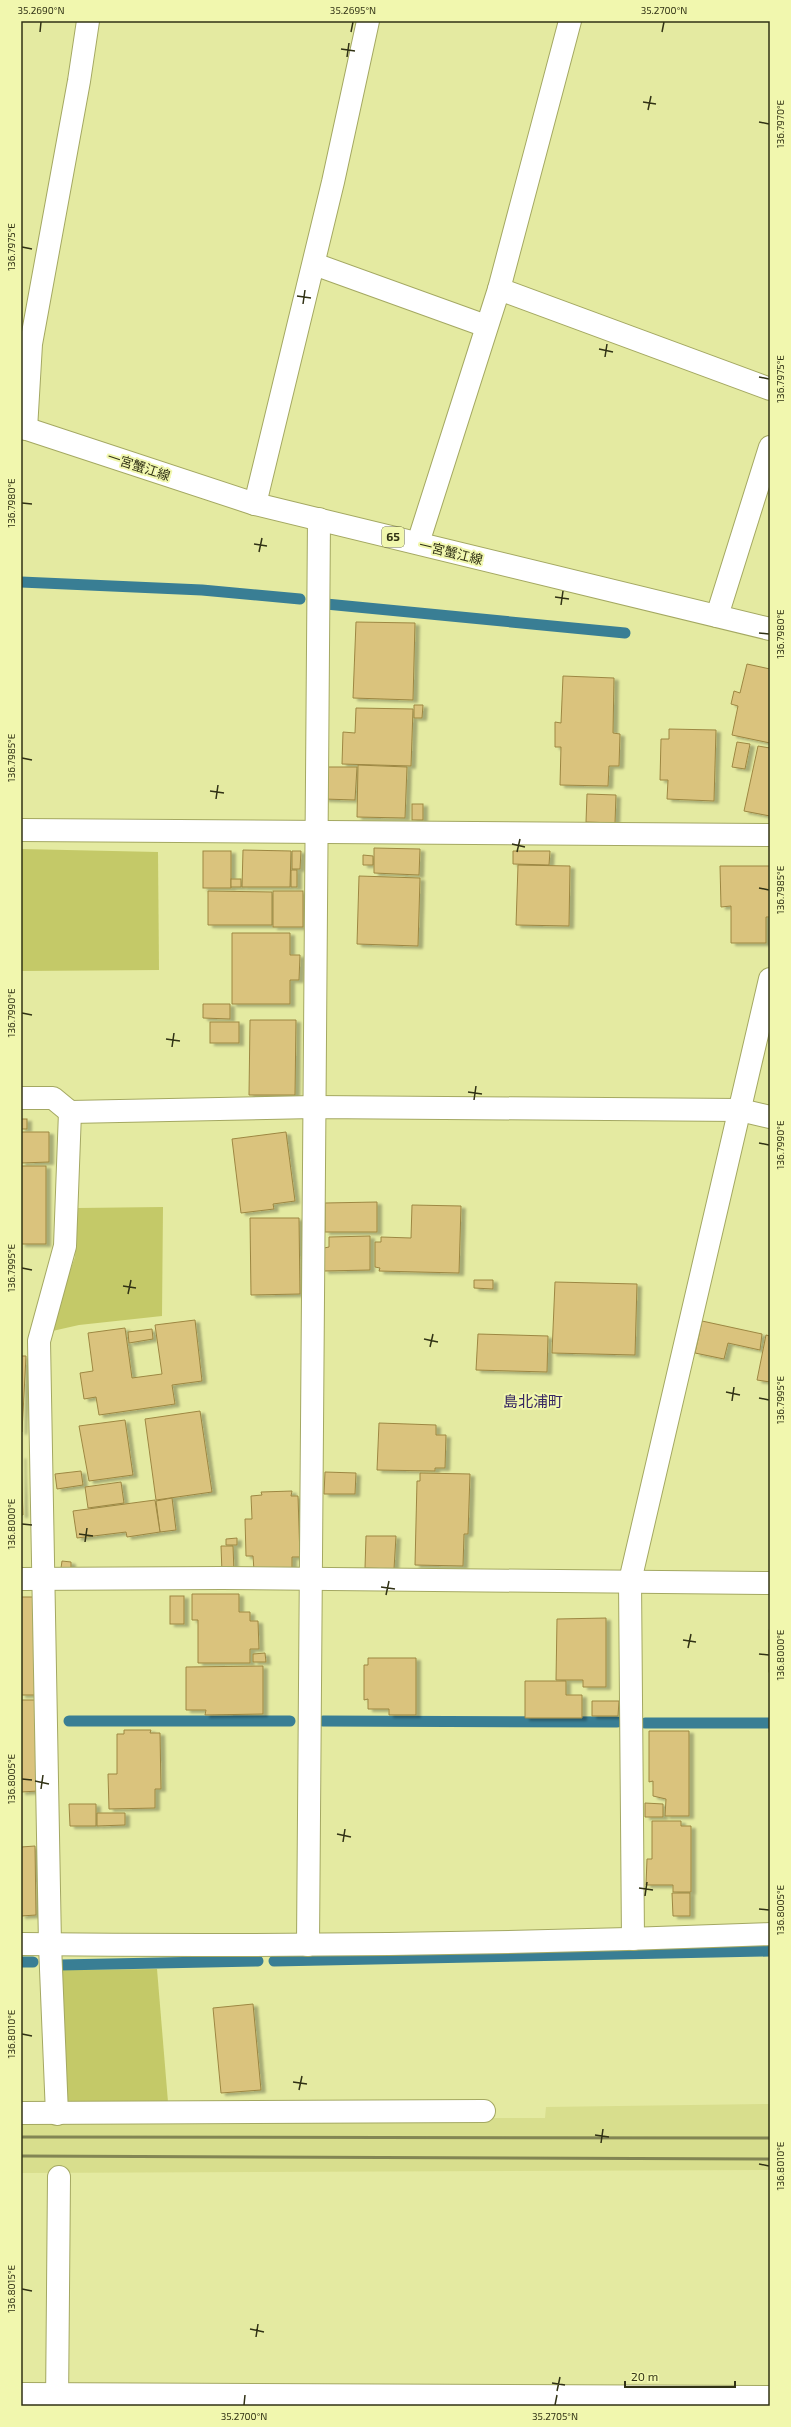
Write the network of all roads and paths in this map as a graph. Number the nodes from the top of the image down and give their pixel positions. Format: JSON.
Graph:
{"nodes":[{"id":1,"x":88,"y":21,"type":"edge"},
{"id":2,"x":368,"y":21,"type":"edge"},
{"id":3,"x":570,"y":21,"type":"edge"},
{"id":4,"x":314,"y":264,"type":"junction"},
{"id":5,"x":498,"y":289,"type":"junction"},
{"id":6,"x":486,"y":326,"type":"junction"},
{"id":7,"x":770,"y":388,"type":"edge"},
{"id":8,"x":23,"y":428,"type":"edge"},
{"id":9,"x":770,"y":446,"type":"edge"},
{"id":10,"x":255,"y":504,"type":"junction"},
{"id":11,"x":319,"y":519,"type":"junction"},
{"id":12,"x":418,"y":543,"type":"junction"},
{"id":13,"x":717,"y":616,"type":"junction"},
{"id":14,"x":770,"y":629,"type":"edge"},
{"id":15,"x":21,"y":830,"type":"edge"},
{"id":16,"x":317,"y":832,"type":"junction"},
{"id":17,"x":770,"y":835,"type":"edge"},
{"id":18,"x":770,"y":979,"type":"edge"},
{"id":19,"x":21,"y":1098,"type":"edge"},
{"id":20,"x":314,"y":1106,"type":"junction"},
{"id":21,"x":740,"y":1110,"type":"junction"},
{"id":22,"x":70,"y":1112,"type":"junction"},
{"id":23,"x":770,"y":1117,"type":"edge"},
{"id":24,"x":21,"y":1579,"type":"edge"},
{"id":25,"x":311,"y":1579,"type":"junction"},
{"id":26,"x":42,"y":1580,"type":"junction"},
{"id":27,"x":630,"y":1581,"type":"junction"},
{"id":28,"x":770,"y":1582,"type":"edge"},
{"id":29,"x":770,"y":1934,"type":"edge"},
{"id":30,"x":632,"y":1940,"type":"junction"},
{"id":31,"x":21,"y":1944,"type":"edge"},
{"id":32,"x":50,"y":1944,"type":"junction"},
{"id":33,"x":308,"y":1944,"type":"junction"},
{"id":34,"x":484,"y":2111,"type":"dead end"},
{"id":35,"x":21,"y":2114,"type":"edge"},
{"id":36,"x":57,"y":2114,"type":"junction"},
{"id":37,"x":59,"y":2177,"type":"dead end"},
{"id":38,"x":21,"y":2394,"type":"edge"},
{"id":39,"x":770,"y":2397,"type":"edge"},
{"id":40,"x":58,"y":2400,"type":"edge"},
{"id":41,"x":422,"y":2401,"type":"edge"}],
"edges":[{"from":1,"to":8,"type":"street"},
{"from":2,"to":4,"type":"street"},
{"from":3,"to":5,"type":"street"},
{"from":4,"to":6,"type":"street"},
{"from":4,"to":10,"type":"street"},
{"from":5,"to":6,"type":"street"},
{"from":5,"to":7,"type":"street"},
{"from":6,"to":12,"type":"street"},
{"from":8,"to":10,"type":"street","name":"一宮蟹江線","number":"65"},
{"from":9,"to":13,"type":"street"},
{"from":10,"to":11,"type":"street","name":"一宮蟹江線","number":"65"},
{"from":11,"to":12,"type":"street","name":"一宮蟹江線","number":"65"},
{"from":11,"to":16,"type":"street"},
{"from":12,"to":13,"type":"street","name":"一宮蟹江線","number":"65"},
{"from":13,"to":14,"type":"street","name":"一宮蟹江線","number":"65"},
{"from":15,"to":16,"type":"street"},
{"from":16,"to":17,"type":"street"},
{"from":16,"to":20,"type":"street"},
{"from":18,"to":21,"type":"street"},
{"from":19,"to":22,"type":"street"},
{"from":20,"to":21,"type":"street"},
{"from":20,"to":22,"type":"street"},
{"from":20,"to":25,"type":"street"},
{"from":21,"to":23,"type":"street"},
{"from":21,"to":27,"type":"street"},
{"from":22,"to":26,"type":"street"},
{"from":24,"to":26,"type":"street"},
{"from":25,"to":26,"type":"street"},
{"from":25,"to":27,"type":"street"},
{"from":25,"to":33,"type":"street"},
{"from":26,"to":32,"type":"street"},
{"from":27,"to":28,"type":"street"},
{"from":27,"to":30,"type":"street"},
{"from":29,"to":30,"type":"street"},
{"from":30,"to":33,"type":"street"},
{"from":31,"to":32,"type":"street"},
{"from":32,"to":33,"type":"street"},
{"from":32,"to":36,"type":"street"},
{"from":34,"to":36,"type":"street"},
{"from":35,"to":36,"type":"street"},
{"from":37,"to":40,"type":"street"},
{"from":38,"to":40,"type":"street"},
{"from":39,"to":41,"type":"street"},
{"from":40,"to":41,"type":"street"}]}
